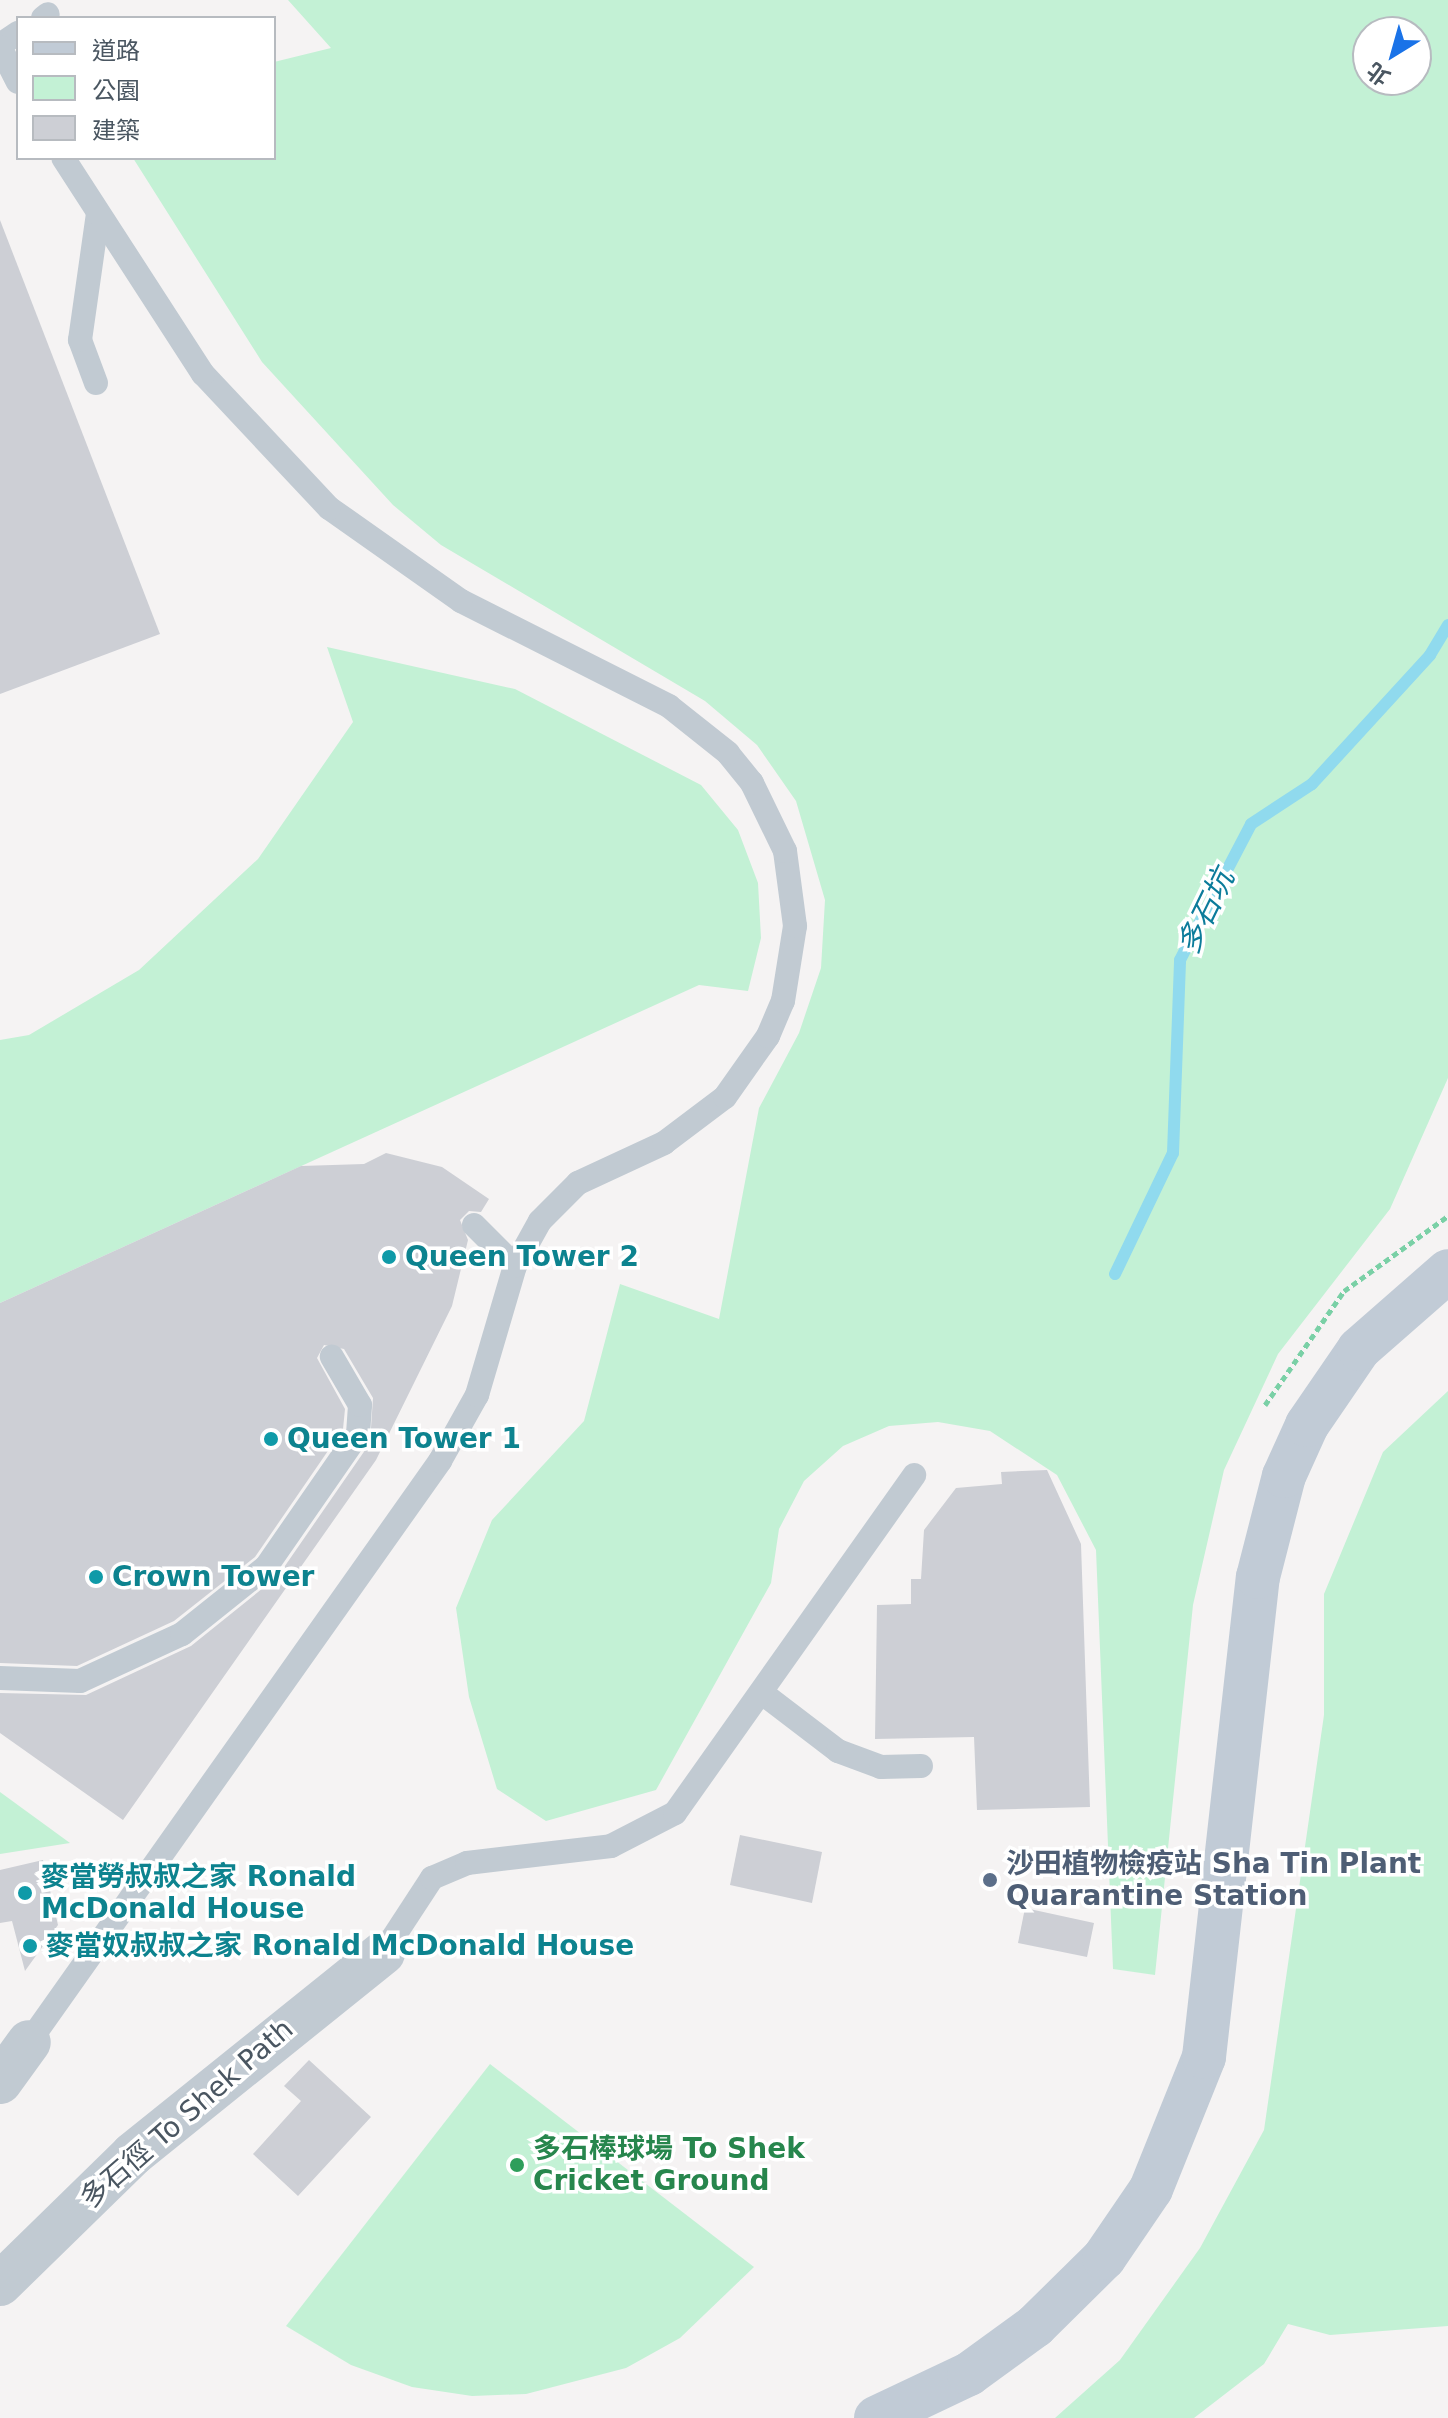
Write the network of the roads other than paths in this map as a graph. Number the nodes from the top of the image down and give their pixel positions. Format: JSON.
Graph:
{"nodes":[{"id":1,"x":0,"y":46,"type":"edge"},
{"id":2,"x":16,"y":78,"type":"edge"},
{"id":3,"x":64,"y":160,"type":"edge"},
{"id":4,"x":98,"y":213,"type":"junction"},
{"id":5,"x":96,"y":383,"type":"dead end"},
{"id":6,"x":474,"y":1225,"type":"dead end"},
{"id":7,"x":515,"y":1266,"type":"junction"},
{"id":8,"x":1448,"y":1271,"type":"edge"},
{"id":9,"x":332,"y":1357,"type":"dead end"},
{"id":10,"x":914,"y":1475,"type":"dead end"},
{"id":11,"x":0,"y":1678,"type":"edge"},
{"id":12,"x":762,"y":1693,"type":"junction"},
{"id":13,"x":921,"y":1766,"type":"dead end"},
{"id":14,"x":383,"y":1953,"type":"joint"},
{"id":15,"x":29,"y":2042,"type":"joint"},
{"id":16,"x":0,"y":2082,"type":"edge"},
{"id":17,"x":0,"y":2284,"type":"edge"},
{"id":18,"x":876,"y":2418,"type":"edge"}],
"edges":[{"from":1,"to":2,"type":"lane"},
{"from":3,"to":4,"type":"lane"},
{"from":4,"to":5,"type":"lane"},
{"from":4,"to":7,"type":"lane"},
{"from":6,"to":7,"type":"lane"},
{"from":7,"to":15,"type":"lane"},
{"from":8,"to":18,"type":"street"},
{"from":9,"to":11,"type":"lane"},
{"from":10,"to":12,"type":"lane"},
{"from":12,"to":13,"type":"lane"},
{"from":12,"to":14,"type":"lane"},
{"from":14,"to":17,"type":"street","name":"多石徑 To Shek Path"},
{"from":15,"to":16,"type":"street"}]}
